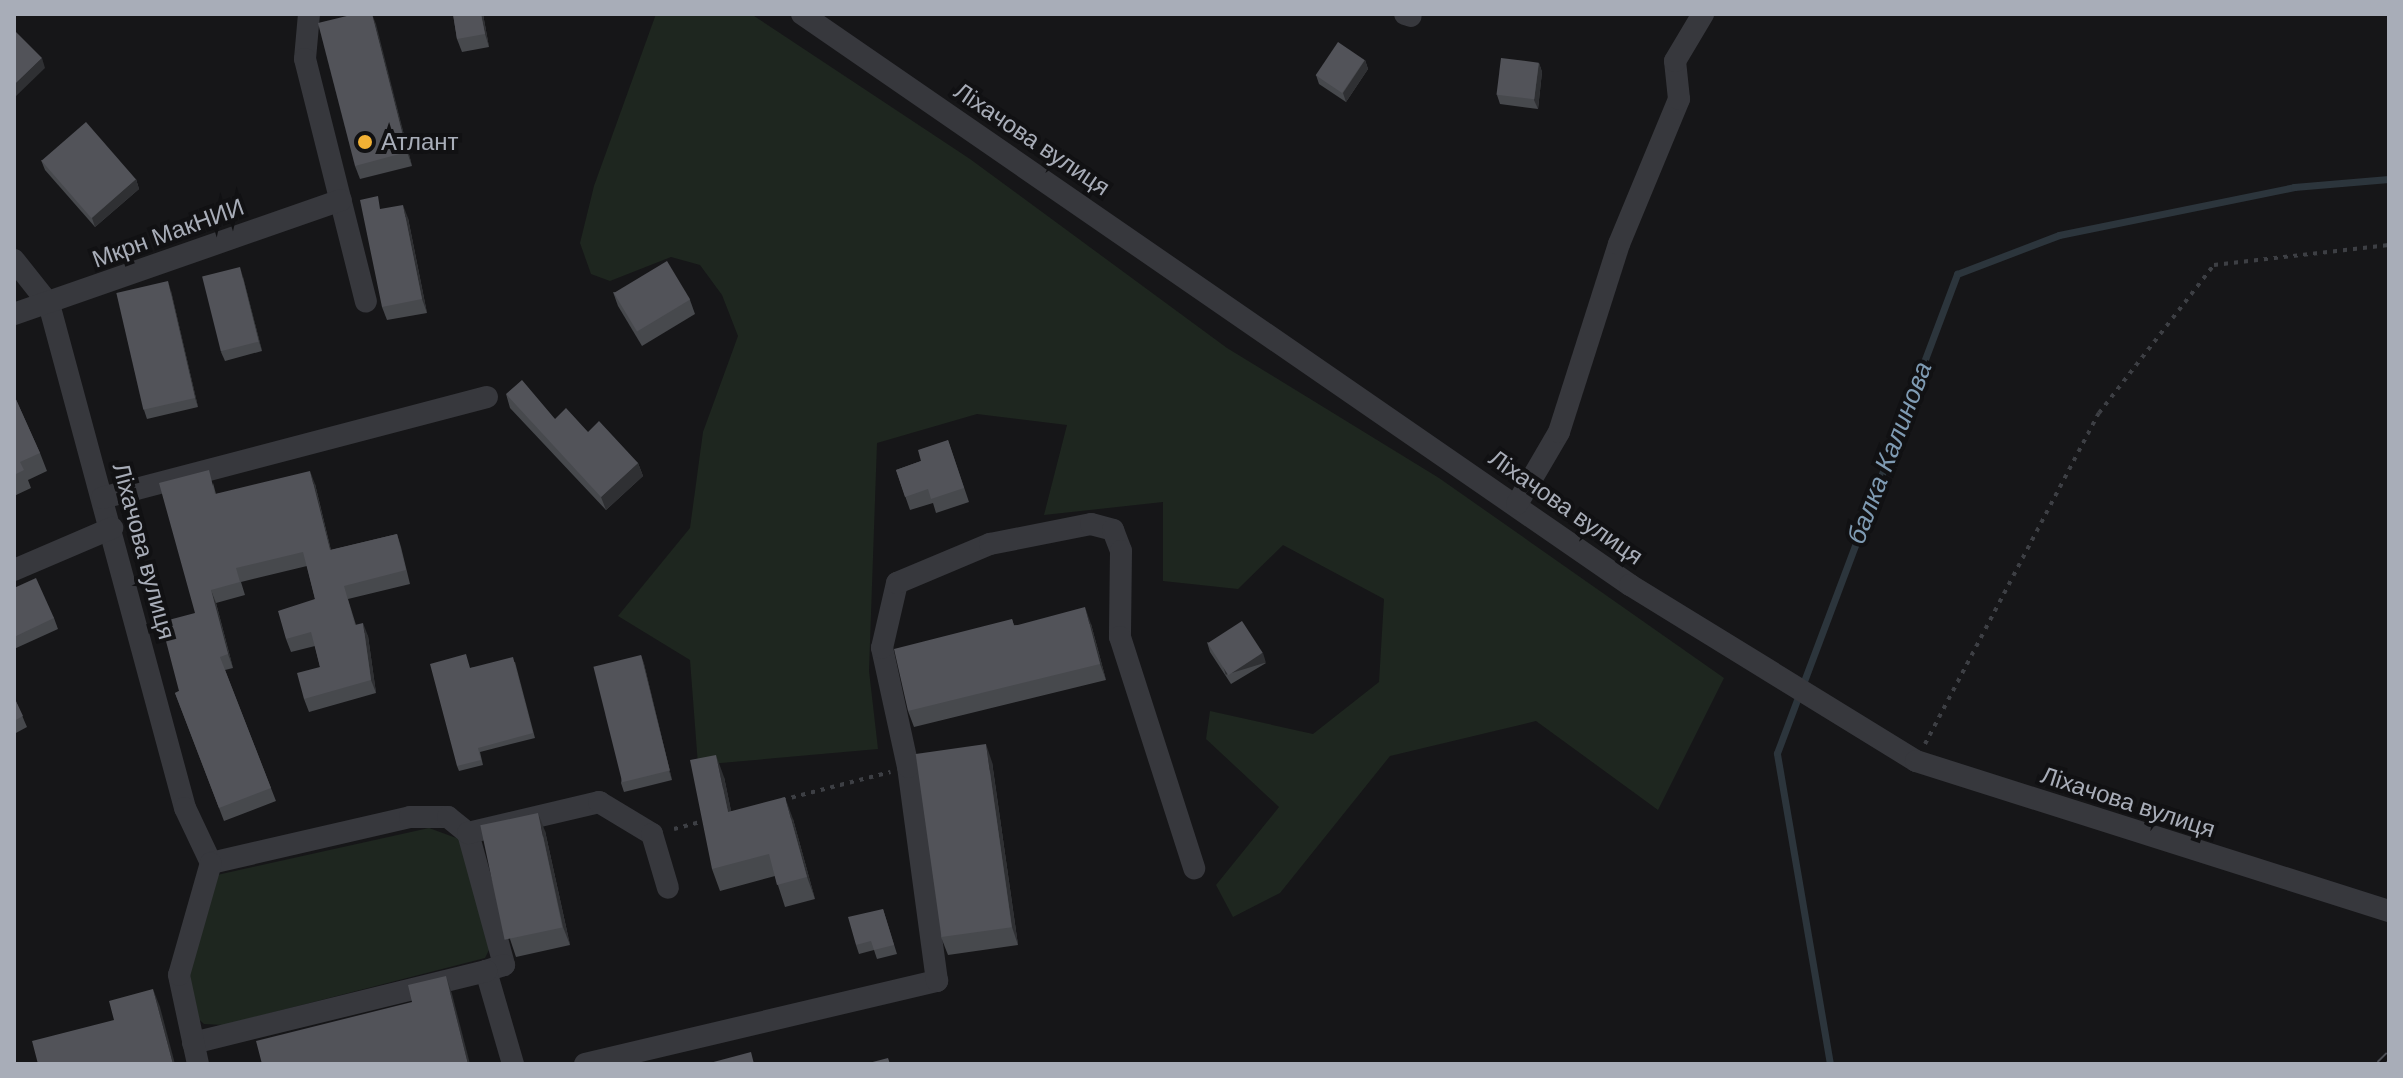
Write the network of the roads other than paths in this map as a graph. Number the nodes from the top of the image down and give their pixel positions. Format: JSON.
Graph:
{"nodes":[{"id":1,"x":309,"y":14,"type":"edge"},
{"id":2,"x":802,"y":14,"type":"edge"},
{"id":3,"x":1703,"y":14,"type":"edge"},
{"id":4,"x":341,"y":200,"type":"junction"},
{"id":5,"x":14,"y":260,"type":"edge"},
{"id":6,"x":366,"y":301,"type":"dead end"},
{"id":7,"x":49,"y":304,"type":"junction"},
{"id":8,"x":14,"y":314,"type":"edge"},
{"id":9,"x":487,"y":397,"type":"dead end"},
{"id":10,"x":102,"y":498,"type":"junction"},
{"id":11,"x":1517,"y":504,"type":"junction"},
{"id":12,"x":112,"y":528,"type":"junction"},
{"id":13,"x":14,"y":570,"type":"edge"},
{"id":14,"x":468,"y":833,"type":"junction"},
{"id":15,"x":211,"y":863,"type":"junction"},
{"id":16,"x":1194,"y":868,"type":"dead end"},
{"id":17,"x":668,"y":888,"type":"dead end"},
{"id":18,"x":2378,"y":909,"type":"edge"},
{"id":19,"x":486,"y":971,"type":"junction"},
{"id":20,"x":196,"y":1054,"type":"edge"},
{"id":21,"x":513,"y":1064,"type":"edge"},
{"id":22,"x":585,"y":1064,"type":"edge"}],
"edges":[{"from":1,"to":4,"type":"street"},
{"from":2,"to":11,"type":"street","name":"Ліхачова вулиця"},
{"from":3,"to":11,"type":"street"},
{"from":4,"to":6,"type":"street"},
{"from":4,"to":7,"type":"street","name":"Мкрн МакНИИ"},
{"from":5,"to":7,"type":"street","name":"Ліхачова вулиця"},
{"from":7,"to":8,"type":"street","name":"Мкрн МакНИИ"},
{"from":7,"to":10,"type":"street","name":"Ліхачова вулиця"},
{"from":9,"to":10,"type":"street"},
{"from":10,"to":12,"type":"street","name":"Ліхачова вулиця"},
{"from":11,"to":18,"type":"street","name":"Ліхачова вулиця"},
{"from":12,"to":13,"type":"street"},
{"from":12,"to":15,"type":"street","name":"Ліхачова вулиця"},
{"from":14,"to":15,"type":"street"},
{"from":14,"to":17,"type":"street"},
{"from":14,"to":19,"type":"street"},
{"from":15,"to":20,"type":"street"},
{"from":16,"to":22,"type":"street"},
{"from":19,"to":20,"type":"street"},
{"from":19,"to":21,"type":"street"}]}
